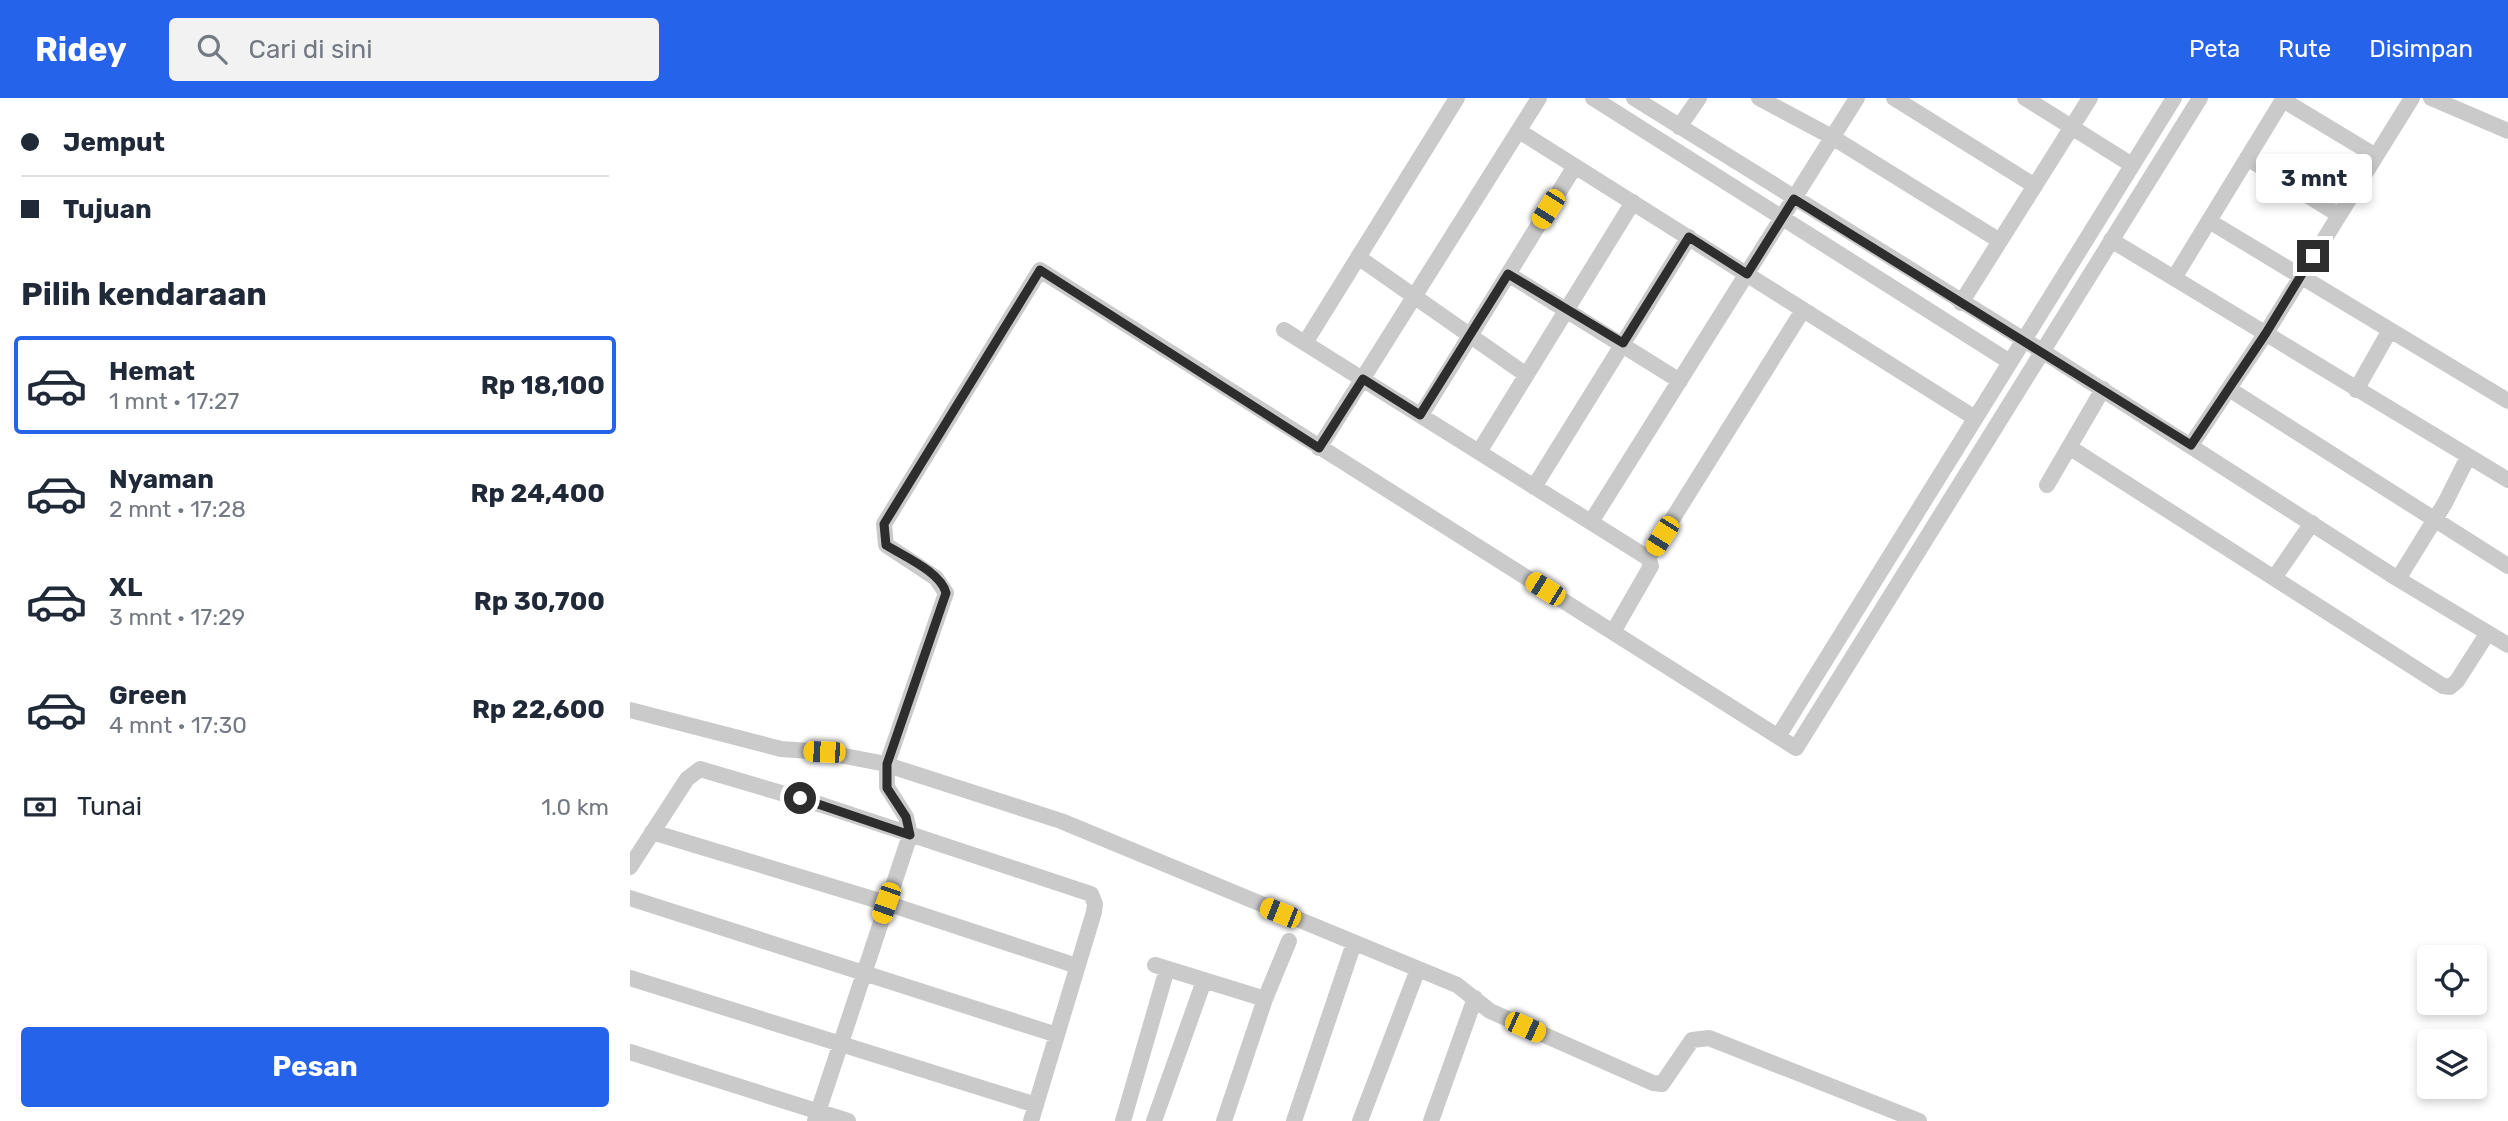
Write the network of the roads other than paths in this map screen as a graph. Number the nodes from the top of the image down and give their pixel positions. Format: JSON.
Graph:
{"nodes":[{"id":1,"x":1457,"y":98,"type":"edge"},
{"id":2,"x":1539,"y":98,"type":"edge"},
{"id":3,"x":1593,"y":98,"type":"edge"},
{"id":4,"x":1634,"y":98,"type":"edge"},
{"id":5,"x":1699,"y":98,"type":"edge"},
{"id":6,"x":1857,"y":98,"type":"edge"},
{"id":7,"x":1894,"y":98,"type":"edge"},
{"id":8,"x":2025,"y":98,"type":"edge"},
{"id":9,"x":2090,"y":98,"type":"edge"},
{"id":10,"x":2174,"y":98,"type":"edge"},
{"id":11,"x":2200,"y":98,"type":"edge"},
{"id":12,"x":2412,"y":98,"type":"edge"},
{"id":13,"x":2431,"y":98,"type":"edge"},
{"id":14,"x":2283,"y":99,"type":"edge"},
{"id":15,"x":1769,"y":101,"type":"edge"},
{"id":16,"x":1679,"y":127,"type":"junction"},
{"id":17,"x":2071,"y":127,"type":"junction"},
{"id":18,"x":1519,"y":131,"type":"junction"},
{"id":19,"x":2508,"y":131,"type":"edge"},
{"id":20,"x":1832,"y":137,"type":"junction"},
{"id":21,"x":2376,"y":156,"type":"junction"},
{"id":22,"x":2247,"y":158,"type":"junction"},
{"id":23,"x":2132,"y":165,"type":"junction"},
{"id":24,"x":1575,"y":166,"type":"junction"},
{"id":25,"x":2035,"y":186,"type":"junction"},
{"id":26,"x":1794,"y":199,"type":"junction"},
{"id":27,"x":1633,"y":202,"type":"junction"},
{"id":28,"x":2339,"y":215,"type":"junction"},
{"id":29,"x":1782,"y":219,"type":"junction"},
{"id":30,"x":2209,"y":220,"type":"junction"},
{"id":31,"x":1689,"y":237,"type":"junction"},
{"id":32,"x":2112,"y":240,"type":"junction"},
{"id":33,"x":2000,"y":241,"type":"junction"},
{"id":34,"x":1359,"y":257,"type":"junction"},
{"id":35,"x":1508,"y":274,"type":"junction"},
{"id":36,"x":1747,"y":274,"type":"junction"},
{"id":37,"x":2300,"y":276,"type":"junction"},
{"id":38,"x":2174,"y":278,"type":"junction"},
{"id":39,"x":1415,"y":297,"type":"junction"},
{"id":40,"x":1961,"y":303,"type":"junction"},
{"id":41,"x":1567,"y":309,"type":"junction"},
{"id":42,"x":1804,"y":310,"type":"junction"},
{"id":43,"x":1284,"y":330,"type":"dead end"},
{"id":44,"x":2390,"y":330,"type":"junction"},
{"id":45,"x":2266,"y":333,"type":"junction"},
{"id":46,"x":1470,"y":335,"type":"junction"},
{"id":47,"x":2023,"y":341,"type":"junction"},
{"id":48,"x":1305,"y":343,"type":"junction"},
{"id":49,"x":1623,"y":343,"type":"junction"},
{"id":50,"x":2042,"y":351,"type":"junction"},
{"id":51,"x":2010,"y":362,"type":"junction"},
{"id":52,"x":1525,"y":374,"type":"junction"},
{"id":53,"x":1363,"y":379,"type":"junction"},
{"id":54,"x":1680,"y":381,"type":"junction"},
{"id":55,"x":2103,"y":389,"type":"junction"},
{"id":56,"x":2229,"y":389,"type":"junction"},
{"id":57,"x":2356,"y":390,"type":"junction"},
{"id":58,"x":2508,"y":401,"type":"edge"},
{"id":59,"x":1420,"y":415,"type":"junction"},
{"id":60,"x":1975,"y":418,"type":"junction"},
{"id":61,"x":2191,"y":445,"type":"junction"},
{"id":62,"x":2069,"y":447,"type":"junction"},
{"id":63,"x":1319,"y":448,"type":"junction"},
{"id":64,"x":1479,"y":452,"type":"junction"},
{"id":65,"x":2468,"y":457,"type":"junction"},
{"id":66,"x":2508,"y":480,"type":"edge"},
{"id":67,"x":2047,"y":485,"type":"dead end"},
{"id":68,"x":1534,"y":487,"type":"junction"},
{"id":69,"x":2434,"y":520,"type":"junction"},
{"id":70,"x":1591,"y":522,"type":"junction"},
{"id":71,"x":2312,"y":523,"type":"junction"},
{"id":72,"x":1648,"y":558,"type":"junction"},
{"id":73,"x":2508,"y":566,"type":"edge"},
{"id":74,"x":2274,"y":578,"type":"junction"},
{"id":75,"x":2398,"y":579,"type":"junction"},
{"id":76,"x":1613,"y":632,"type":"junction"},
{"id":77,"x":2487,"y":634,"type":"junction"},
{"id":78,"x":2508,"y":645,"type":"edge"},
{"id":79,"x":630,"y":710,"type":"edge"},
{"id":80,"x":1779,"y":735,"type":"junction"},
{"id":81,"x":887,"y":764,"type":"junction"},
{"id":82,"x":652,"y":832,"type":"junction"},
{"id":83,"x":910,"y":835,"type":"junction"},
{"id":84,"x":630,"y":867,"type":"edge"},
{"id":85,"x":630,"y":898,"type":"edge"},
{"id":86,"x":886,"y":903,"type":"junction"},
{"id":87,"x":1289,"y":941,"type":"dead end"},
{"id":88,"x":1354,"y":943,"type":"junction"},
{"id":89,"x":1077,"y":966,"type":"junction"},
{"id":90,"x":1418,"y":969,"type":"junction"},
{"id":91,"x":862,"y":972,"type":"junction"},
{"id":92,"x":630,"y":978,"type":"edge"},
{"id":93,"x":1204,"y":981,"type":"junction"},
{"id":94,"x":1475,"y":998,"type":"junction"},
{"id":95,"x":1265,"y":999,"type":"junction"},
{"id":96,"x":1057,"y":1035,"type":"junction"},
{"id":97,"x":839,"y":1044,"type":"junction"},
{"id":98,"x":630,"y":1052,"type":"edge"},
{"id":99,"x":1036,"y":1105,"type":"junction"},
{"id":100,"x":817,"y":1116,"type":"edge"},
{"id":101,"x":848,"y":1121,"type":"edge"},
{"id":102,"x":1031,"y":1121,"type":"edge"},
{"id":103,"x":1123,"y":1121,"type":"edge"},
{"id":104,"x":1154,"y":1121,"type":"edge"},
{"id":105,"x":1223,"y":1121,"type":"edge"},
{"id":106,"x":1294,"y":1121,"type":"edge"},
{"id":107,"x":1360,"y":1121,"type":"edge"},
{"id":108,"x":1431,"y":1121,"type":"edge"},
{"id":109,"x":1919,"y":1121,"type":"edge"}],
"edges":[{"from":1,"to":34,"type":"street"},
{"from":2,"to":18,"type":"street"},
{"from":3,"to":29,"type":"street"},
{"from":4,"to":16,"type":"street"},
{"from":5,"to":16,"type":"street"},
{"from":6,"to":20,"type":"street"},
{"from":7,"to":25,"type":"street"},
{"from":8,"to":17,"type":"street"},
{"from":9,"to":17,"type":"street"},
{"from":10,"to":23,"type":"street"},
{"from":11,"to":32,"type":"street"},
{"from":12,"to":21,"type":"street"},
{"from":13,"to":19,"type":"street"},
{"from":14,"to":21,"type":"street"},
{"from":14,"to":22,"type":"street"},
{"from":15,"to":20,"type":"street"},
{"from":16,"to":26,"type":"street"},
{"from":17,"to":23,"type":"street"},
{"from":17,"to":25,"type":"street"},
{"from":18,"to":24,"type":"street"},
{"from":18,"to":39,"type":"street"},
{"from":20,"to":26,"type":"street"},
{"from":20,"to":33,"type":"street"},
{"from":21,"to":28,"type":"street"},
{"from":22,"to":28,"type":"street"},
{"from":22,"to":30,"type":"street"},
{"from":23,"to":47,"type":"street"},
{"from":24,"to":27,"type":"street"},
{"from":24,"to":35,"type":"street"},
{"from":25,"to":33,"type":"street"},
{"from":26,"to":29,"type":"street"},
{"from":26,"to":40,"type":"street"},
{"from":27,"to":31,"type":"street"},
{"from":27,"to":41,"type":"street"},
{"from":28,"to":37,"type":"street"},
{"from":29,"to":36,"type":"street"},
{"from":29,"to":51,"type":"street"},
{"from":30,"to":37,"type":"street"},
{"from":30,"to":38,"type":"street"},
{"from":31,"to":36,"type":"street"},
{"from":31,"to":49,"type":"street"},
{"from":32,"to":38,"type":"street"},
{"from":32,"to":50,"type":"street"},
{"from":33,"to":40,"type":"street"},
{"from":34,"to":39,"type":"street"},
{"from":34,"to":48,"type":"street"},
{"from":35,"to":41,"type":"street"},
{"from":35,"to":46,"type":"street"},
{"from":36,"to":42,"type":"street"},
{"from":36,"to":54,"type":"street"},
{"from":37,"to":44,"type":"street"},
{"from":37,"to":45,"type":"street"},
{"from":38,"to":45,"type":"street"},
{"from":39,"to":46,"type":"street"},
{"from":39,"to":53,"type":"street"},
{"from":40,"to":47,"type":"street"},
{"from":41,"to":49,"type":"street"},
{"from":41,"to":52,"type":"street"},
{"from":42,"to":60,"type":"street"},
{"from":42,"to":72,"type":"street"},
{"from":43,"to":48,"type":"street"},
{"from":44,"to":57,"type":"street"},
{"from":44,"to":58,"type":"street"},
{"from":45,"to":56,"type":"street"},
{"from":45,"to":57,"type":"street"},
{"from":46,"to":52,"type":"street"},
{"from":46,"to":59,"type":"street"},
{"from":47,"to":50,"type":"street"},
{"from":47,"to":51,"type":"street"},
{"from":48,"to":53,"type":"street"},
{"from":49,"to":54,"type":"street"},
{"from":49,"to":68,"type":"street"},
{"from":50,"to":55,"type":"street"},
{"from":50,"to":80,"type":"street"},
{"from":51,"to":60,"type":"street"},
{"from":52,"to":64,"type":"street"},
{"from":53,"to":59,"type":"street"},
{"from":53,"to":63,"type":"street"},
{"from":54,"to":70,"type":"street"},
{"from":55,"to":61,"type":"street"},
{"from":55,"to":62,"type":"street"},
{"from":56,"to":61,"type":"street"},
{"from":56,"to":69,"type":"street"},
{"from":57,"to":65,"type":"street"},
{"from":59,"to":64,"type":"street"},
{"from":60,"to":80,"type":"street"},
{"from":61,"to":71,"type":"street"},
{"from":62,"to":67,"type":"street"},
{"from":62,"to":74,"type":"street"},
{"from":63,"to":76,"type":"street"},
{"from":63,"to":81,"type":"street"},
{"from":64,"to":68,"type":"street"},
{"from":65,"to":66,"type":"street"},
{"from":65,"to":69,"type":"street"},
{"from":68,"to":70,"type":"street"},
{"from":69,"to":73,"type":"street"},
{"from":69,"to":75,"type":"street"},
{"from":70,"to":72,"type":"street"},
{"from":71,"to":74,"type":"street"},
{"from":71,"to":75,"type":"street"},
{"from":72,"to":76,"type":"street"},
{"from":74,"to":77,"type":"street"},
{"from":75,"to":77,"type":"street"},
{"from":76,"to":80,"type":"street"},
{"from":77,"to":78,"type":"street"},
{"from":79,"to":81,"type":"street"},
{"from":81,"to":83,"type":"street"},
{"from":81,"to":88,"type":"street"},
{"from":82,"to":83,"type":"street"},
{"from":82,"to":84,"type":"street"},
{"from":82,"to":86,"type":"street"},
{"from":83,"to":86,"type":"street"},
{"from":83,"to":89,"type":"street"},
{"from":85,"to":91,"type":"street"},
{"from":86,"to":89,"type":"street"},
{"from":86,"to":91,"type":"street"},
{"from":87,"to":95,"type":"street"},
{"from":88,"to":90,"type":"street"},
{"from":88,"to":106,"type":"street"},
{"from":89,"to":96,"type":"street"},
{"from":90,"to":94,"type":"street"},
{"from":90,"to":107,"type":"street"},
{"from":91,"to":96,"type":"street"},
{"from":91,"to":97,"type":"street"},
{"from":92,"to":97,"type":"street"},
{"from":93,"to":95,"type":"street"},
{"from":93,"to":103,"type":"street"},
{"from":93,"to":104,"type":"street"},
{"from":94,"to":108,"type":"street"},
{"from":94,"to":109,"type":"street"},
{"from":95,"to":105,"type":"street"},
{"from":96,"to":99,"type":"street"},
{"from":97,"to":99,"type":"street"},
{"from":97,"to":100,"type":"street"},
{"from":98,"to":100,"type":"street"},
{"from":99,"to":102,"type":"street"},
{"from":100,"to":101,"type":"street"}]}
